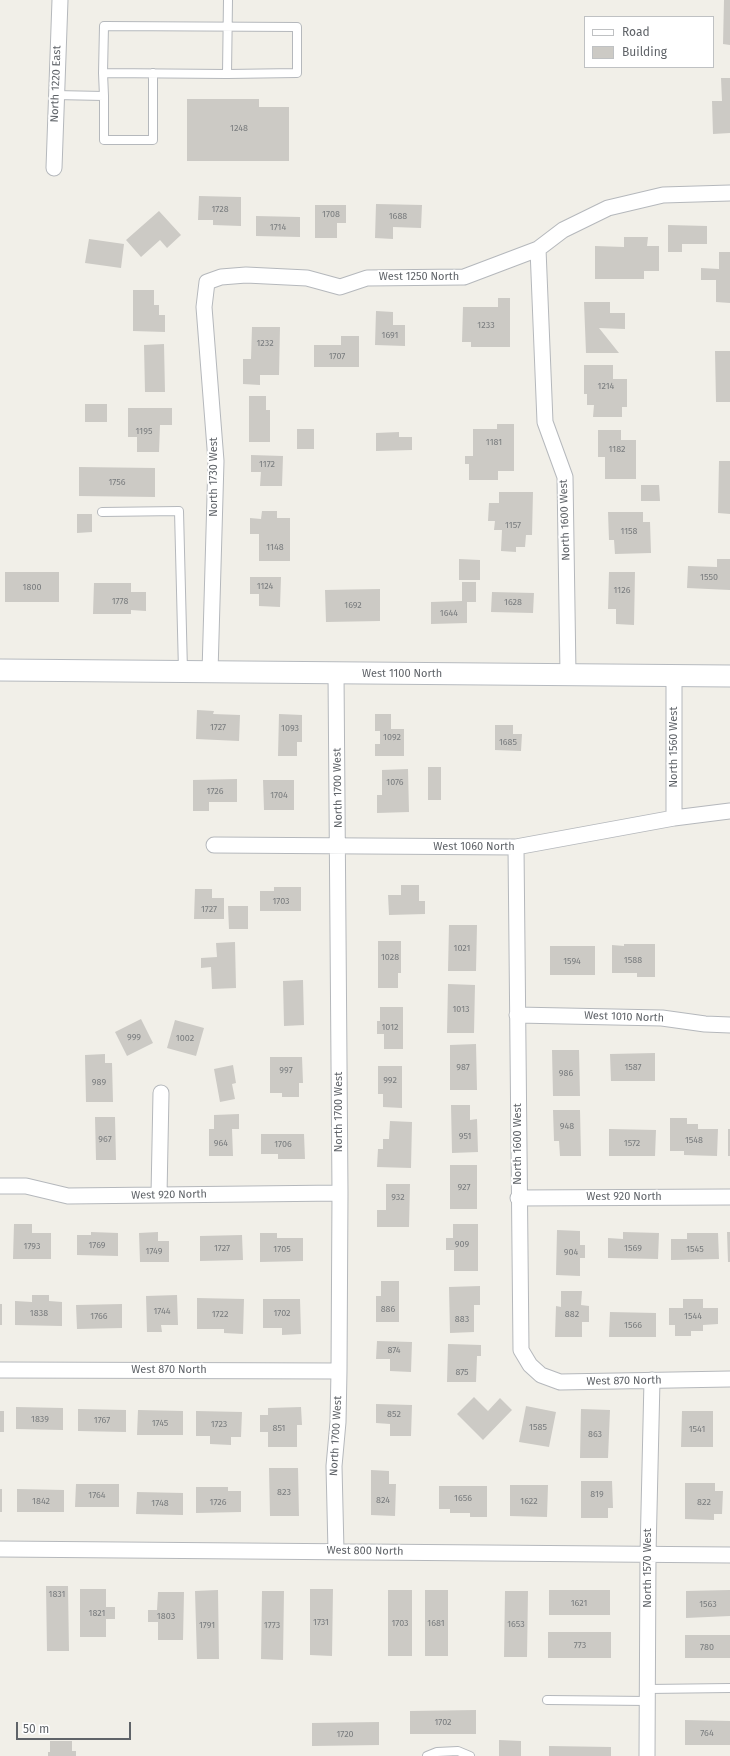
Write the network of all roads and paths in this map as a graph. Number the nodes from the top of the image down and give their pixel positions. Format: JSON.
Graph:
{"nodes":[{"id":1,"x":60,"y":0,"type":"edge"},
{"id":2,"x":228,"y":0,"type":"edge"},
{"id":3,"x":227,"y":26,"type":"junction"},
{"id":4,"x":103,"y":73,"type":"junction"},
{"id":5,"x":153,"y":73,"type":"junction"},
{"id":6,"x":227,"y":74,"type":"junction"},
{"id":7,"x":55,"y":95,"type":"junction"},
{"id":8,"x":104,"y":96,"type":"junction"},
{"id":9,"x":54,"y":168,"type":"dead end"},
{"id":10,"x":730,"y":193,"type":"edge"},
{"id":11,"x":538,"y":249,"type":"junction"},
{"id":12,"x":207,"y":282,"type":"joint"},
{"id":13,"x":102,"y":512,"type":"dead end"},
{"id":14,"x":0,"y":670,"type":"edge"},
{"id":15,"x":183,"y":672,"type":"junction"},
{"id":16,"x":210,"y":672,"type":"junction"},
{"id":17,"x":336,"y":673,"type":"junction"},
{"id":18,"x":568,"y":674,"type":"junction"},
{"id":19,"x":674,"y":675,"type":"junction"},
{"id":20,"x":730,"y":676,"type":"edge"},
{"id":21,"x":730,"y":811,"type":"edge"},
{"id":22,"x":674,"y":818,"type":"junction"},
{"id":23,"x":214,"y":845,"type":"dead end"},
{"id":24,"x":338,"y":847,"type":"junction"},
{"id":25,"x":516,"y":848,"type":"junction"},
{"id":26,"x":517,"y":1015,"type":"junction"},
{"id":27,"x":730,"y":1025,"type":"edge"},
{"id":28,"x":161,"y":1093,"type":"dead end"},
{"id":29,"x":0,"y":1186,"type":"edge"},
{"id":30,"x":340,"y":1193,"type":"junction"},
{"id":31,"x":159,"y":1195,"type":"junction"},
{"id":32,"x":730,"y":1197,"type":"edge"},
{"id":33,"x":518,"y":1198,"type":"junction"},
{"id":34,"x":527,"y":1360,"type":"joint"},
{"id":35,"x":0,"y":1370,"type":"edge"},
{"id":36,"x":339,"y":1371,"type":"junction"},
{"id":37,"x":730,"y":1379,"type":"edge"},
{"id":38,"x":652,"y":1380,"type":"junction"},
{"id":39,"x":0,"y":1548,"type":"edge"},
{"id":40,"x":336,"y":1551,"type":"junction"},
{"id":41,"x":648,"y":1554,"type":"junction"},
{"id":42,"x":730,"y":1555,"type":"edge"},
{"id":43,"x":730,"y":1688,"type":"edge"},
{"id":44,"x":648,"y":1695,"type":"junction"},
{"id":45,"x":547,"y":1700,"type":"dead end"},
{"id":46,"x":427,"y":1756,"type":"edge"},
{"id":47,"x":470,"y":1756,"type":"edge"},
{"id":48,"x":647,"y":1756,"type":"edge"}],
"edges":[{"from":1,"to":7,"type":"street","name":"North 1220 East"},
{"from":2,"to":3,"type":"lane"},
{"from":3,"to":4,"type":"lane"},
{"from":3,"to":6,"type":"lane"},
{"from":3,"to":6,"type":"lane"},
{"from":4,"to":5,"type":"lane"},
{"from":4,"to":8,"type":"lane"},
{"from":5,"to":6,"type":"lane"},
{"from":5,"to":8,"type":"lane"},
{"from":7,"to":8,"type":"lane"},
{"from":7,"to":9,"type":"street","name":"North 1220 East"},
{"from":10,"to":11,"type":"street","name":"West 1250 North"},
{"from":11,"to":12,"type":"street","name":"West 1250 North"},
{"from":11,"to":18,"type":"street","name":"North 1600 West"},
{"from":12,"to":16,"type":"street","name":"North 1730 West"},
{"from":13,"to":15,"type":"lane"},
{"from":14,"to":15,"type":"main road","name":"West 1100 North"},
{"from":15,"to":16,"type":"main road","name":"West 1100 North"},
{"from":16,"to":17,"type":"main road","name":"West 1100 North"},
{"from":17,"to":18,"type":"main road","name":"West 1100 North"},
{"from":17,"to":24,"type":"street","name":"North 1700 West"},
{"from":18,"to":19,"type":"main road","name":"West 1100 North"},
{"from":19,"to":20,"type":"main road","name":"West 1100 North"},
{"from":19,"to":22,"type":"street","name":"North 1560 West"},
{"from":21,"to":22,"type":"street","name":"West 1060 North"},
{"from":22,"to":25,"type":"street","name":"West 1060 North"},
{"from":23,"to":24,"type":"street","name":"West 1060 North"},
{"from":24,"to":25,"type":"street","name":"West 1060 North"},
{"from":24,"to":30,"type":"street","name":"North 1700 West"},
{"from":25,"to":26,"type":"street","name":"North 1600 West"},
{"from":26,"to":27,"type":"street","name":"West 1010 North"},
{"from":26,"to":33,"type":"street","name":"North 1600 West"},
{"from":28,"to":31,"type":"street"},
{"from":29,"to":31,"type":"street","name":"West 920 North"},
{"from":30,"to":31,"type":"street","name":"West 920 North"},
{"from":30,"to":36,"type":"street","name":"North 1700 West"},
{"from":32,"to":33,"type":"street","name":"West 920 North"},
{"from":33,"to":34,"type":"street","name":"North 1600 West"},
{"from":34,"to":38,"type":"street","name":"West 870 North"},
{"from":35,"to":36,"type":"street","name":"West 870 North"},
{"from":36,"to":40,"type":"street","name":"North 1700 West"},
{"from":37,"to":38,"type":"street","name":"West 870 North"},
{"from":38,"to":41,"type":"street","name":"North 1570 West"},
{"from":39,"to":40,"type":"street","name":"West 800 North"},
{"from":40,"to":41,"type":"street","name":"West 800 North"},
{"from":41,"to":42,"type":"street","name":"West 800 North"},
{"from":41,"to":44,"type":"street","name":"North 1570 West"},
{"from":43,"to":44,"type":"lane"},
{"from":44,"to":45,"type":"lane"},
{"from":44,"to":48,"type":"street","name":"North 1570 West"},
{"from":46,"to":47,"type":"lane"}]}
